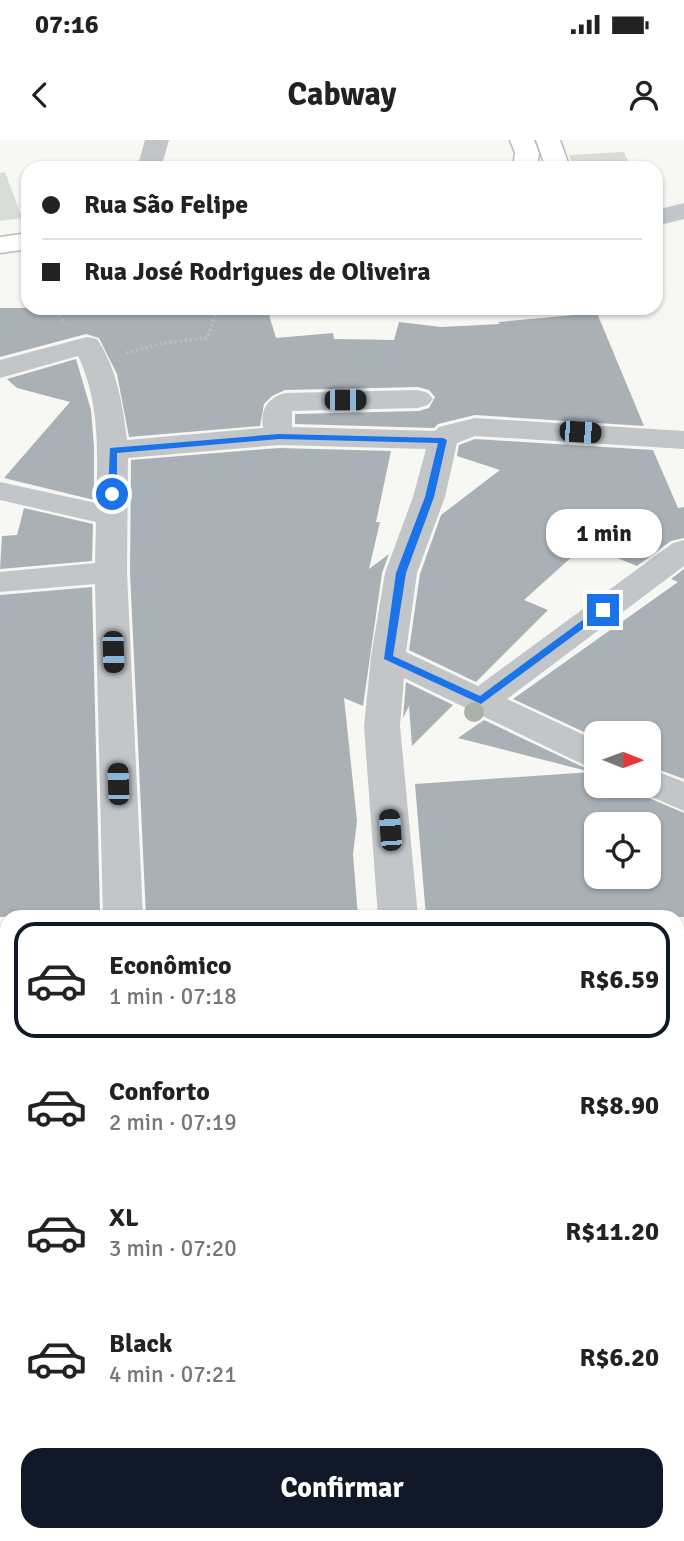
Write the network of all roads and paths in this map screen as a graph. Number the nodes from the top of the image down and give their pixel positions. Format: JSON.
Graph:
{"nodes":[{"id":1,"x":157,"y":140,"type":"edge"},
{"id":2,"x":522,"y":140,"type":"edge"},
{"id":3,"x":548,"y":140,"type":"edge"},
{"id":4,"x":151,"y":161,"type":"edge"},
{"id":5,"x":527,"y":161,"type":"edge"},
{"id":6,"x":556,"y":161,"type":"edge"},
{"id":7,"x":684,"y":211,"type":"edge"},
{"id":8,"x":663,"y":216,"type":"edge"},
{"id":9,"x":21,"y":242,"type":"edge"},
{"id":10,"x":0,"y":244,"type":"edge"},
{"id":11,"x":57,"y":315,"type":"edge"},
{"id":12,"x":215,"y":315,"type":"edge"},
{"id":13,"x":60,"y":318,"type":"dead end"},
{"id":14,"x":93,"y":356,"type":"junction"},
{"id":15,"x":0,"y":369,"type":"edge"},
{"id":16,"x":418,"y":399,"type":"dead end"},
{"id":17,"x":279,"y":436,"type":"junction"},
{"id":18,"x":443,"y":440,"type":"junction"},
{"id":19,"x":684,"y":440,"type":"edge"},
{"id":20,"x":113,"y":450,"type":"junction"},
{"id":21,"x":0,"y":491,"type":"edge"},
{"id":22,"x":112,"y":516,"type":"junction"},
{"id":23,"x":684,"y":550,"type":"edge"},
{"id":24,"x":111,"y":572,"type":"junction"},
{"id":25,"x":0,"y":582,"type":"edge"},
{"id":26,"x":388,"y":657,"type":"junction"},
{"id":27,"x":481,"y":701,"type":"junction"},
{"id":28,"x":584,"y":750,"type":"edge"},
{"id":29,"x":662,"y":787,"type":"edge"},
{"id":30,"x":684,"y":798,"type":"edge"},
{"id":31,"x":123,"y":910,"type":"edge"},
{"id":32,"x":397,"y":910,"type":"edge"}],
"edges":[{"from":1,"to":4,"type":"street"},
{"from":2,"to":5,"type":"main road"},
{"from":3,"to":6,"type":"main road"},
{"from":7,"to":8,"type":"street"},
{"from":9,"to":10,"type":"main road"},
{"from":11,"to":13,"type":"path"},
{"from":12,"to":14,"type":"path"},
{"from":14,"to":15,"type":"street"},
{"from":14,"to":20,"type":"street"},
{"from":16,"to":17,"type":"street"},
{"from":17,"to":18,"type":"street"},
{"from":17,"to":20,"type":"street"},
{"from":18,"to":19,"type":"street"},
{"from":18,"to":26,"type":"street"},
{"from":20,"to":22,"type":"street"},
{"from":21,"to":22,"type":"street"},
{"from":22,"to":24,"type":"street"},
{"from":23,"to":27,"type":"street"},
{"from":24,"to":25,"type":"street"},
{"from":24,"to":31,"type":"street"},
{"from":26,"to":27,"type":"street"},
{"from":26,"to":32,"type":"street"},
{"from":27,"to":28,"type":"street"},
{"from":29,"to":30,"type":"street"}]}
